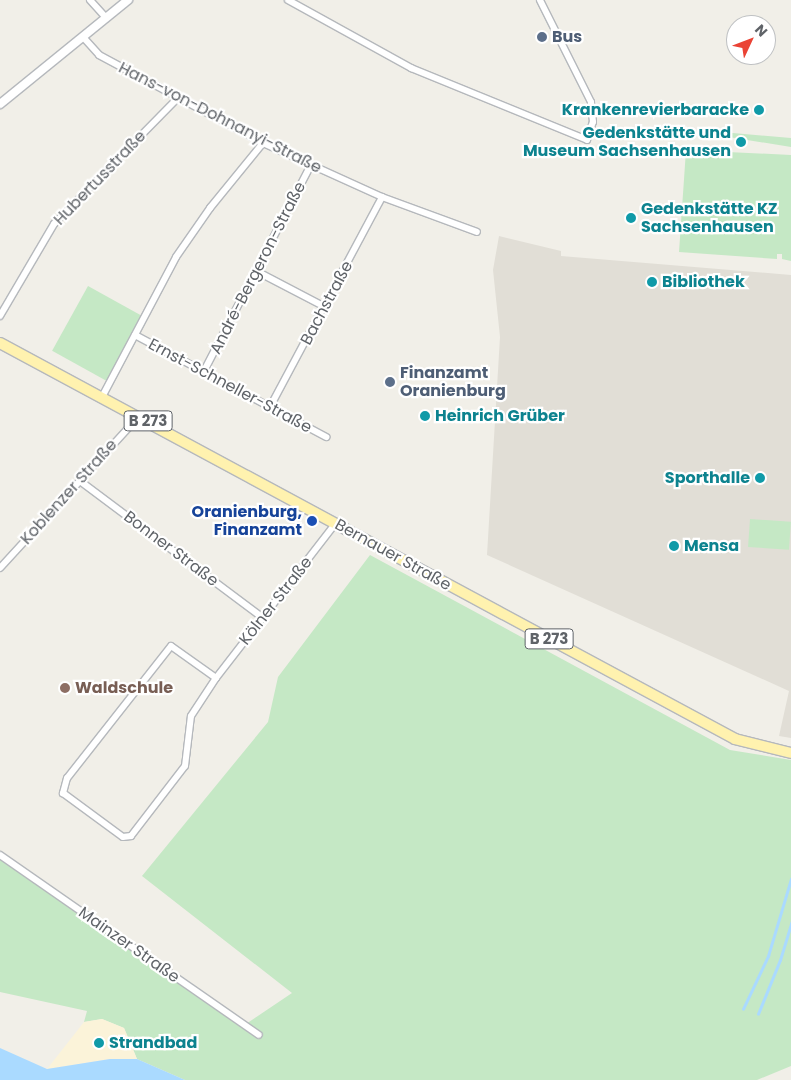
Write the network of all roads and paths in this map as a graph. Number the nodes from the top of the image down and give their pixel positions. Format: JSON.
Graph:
{"nodes":[{"id":1,"x":90,"y":0,"type":"edge"},
{"id":2,"x":128,"y":0,"type":"edge"},
{"id":3,"x":288,"y":0,"type":"edge"},
{"id":4,"x":540,"y":0,"type":"edge"},
{"id":5,"x":106,"y":18,"type":"junction"},
{"id":6,"x":83,"y":37,"type":"junction"},
{"id":7,"x":178,"y":98,"type":"junction"},
{"id":8,"x":0,"y":104,"type":"edge"},
{"id":9,"x":262,"y":143,"type":"junction"},
{"id":10,"x":311,"y":165,"type":"junction"},
{"id":11,"x":382,"y":197,"type":"junction"},
{"id":12,"x":477,"y":232,"type":"dead end"},
{"id":13,"x":258,"y":272,"type":"junction"},
{"id":14,"x":325,"y":307,"type":"junction"},
{"id":15,"x":0,"y":316,"type":"edge"},
{"id":16,"x":134,"y":335,"type":"junction"},
{"id":17,"x":0,"y":343,"type":"edge"},
{"id":18,"x":204,"y":371,"type":"junction"},
{"id":19,"x":102,"y":397,"type":"junction"},
{"id":20,"x":270,"y":407,"type":"junction"},
{"id":21,"x":136,"y":415,"type":"junction"},
{"id":22,"x":326,"y":437,"type":"dead end"},
{"id":23,"x":80,"y":481,"type":"junction"},
{"id":24,"x":335,"y":524,"type":"junction"},
{"id":25,"x":0,"y":568,"type":"edge"},
{"id":26,"x":262,"y":617,"type":"junction"},
{"id":27,"x":216,"y":678,"type":"junction"},
{"id":28,"x":791,"y":753,"type":"edge"},
{"id":29,"x":0,"y":855,"type":"edge"},
{"id":30,"x":259,"y":1035,"type":"dead end"}],
"edges":[{"from":1,"to":5,"type":"street"},
{"from":2,"to":5,"type":"street"},
{"from":3,"to":4,"type":"street"},
{"from":5,"to":6,"type":"street"},
{"from":6,"to":7,"type":"street","name":"Hans-von-Dohnanyi-Straße"},
{"from":6,"to":8,"type":"street"},
{"from":7,"to":9,"type":"street","name":"Hans-von-Dohnanyi-Straße"},
{"from":7,"to":15,"type":"street","name":"Hubertusstraße"},
{"from":9,"to":10,"type":"street","name":"Hans-von-Dohnanyi-Straße"},
{"from":9,"to":16,"type":"street"},
{"from":10,"to":11,"type":"street","name":"Hans-von-Dohnanyi-Straße"},
{"from":10,"to":13,"type":"street","name":"André-Bergeron-Straße"},
{"from":11,"to":12,"type":"street","name":"Hans-von-Dohnanyi-Straße"},
{"from":11,"to":14,"type":"street","name":"Bachstraße"},
{"from":13,"to":14,"type":"street"},
{"from":13,"to":18,"type":"street","name":"André-Bergeron-Straße"},
{"from":14,"to":20,"type":"street","name":"Bachstraße"},
{"from":16,"to":18,"type":"street","name":"Ernst-Schneller-Straße"},
{"from":16,"to":19,"type":"street"},
{"from":17,"to":19,"type":"main road","name":"Bernauer Straße","number":"B 273"},
{"from":18,"to":20,"type":"street","name":"Ernst-Schneller-Straße"},
{"from":19,"to":21,"type":"main road","name":"Bernauer Straße","number":"B 273"},
{"from":20,"to":22,"type":"street","name":"Ernst-Schneller-Straße"},
{"from":21,"to":23,"type":"street","name":"Koblenzer Straße"},
{"from":21,"to":24,"type":"main road","name":"Bernauer Straße","number":"B 273"},
{"from":23,"to":25,"type":"street","name":"Koblenzer Straße"},
{"from":23,"to":26,"type":"street","name":"Bonner Straße"},
{"from":24,"to":26,"type":"street","name":"Kölner Straße"},
{"from":24,"to":28,"type":"main road","name":"Bernauer Straße","number":"B 273"},
{"from":26,"to":27,"type":"street","name":"Kölner Straße"},
{"from":27,"to":27,"type":"street","name":"Kölner Straße"},
{"from":29,"to":30,"type":"street","name":"Mainzer Straße"}]}
